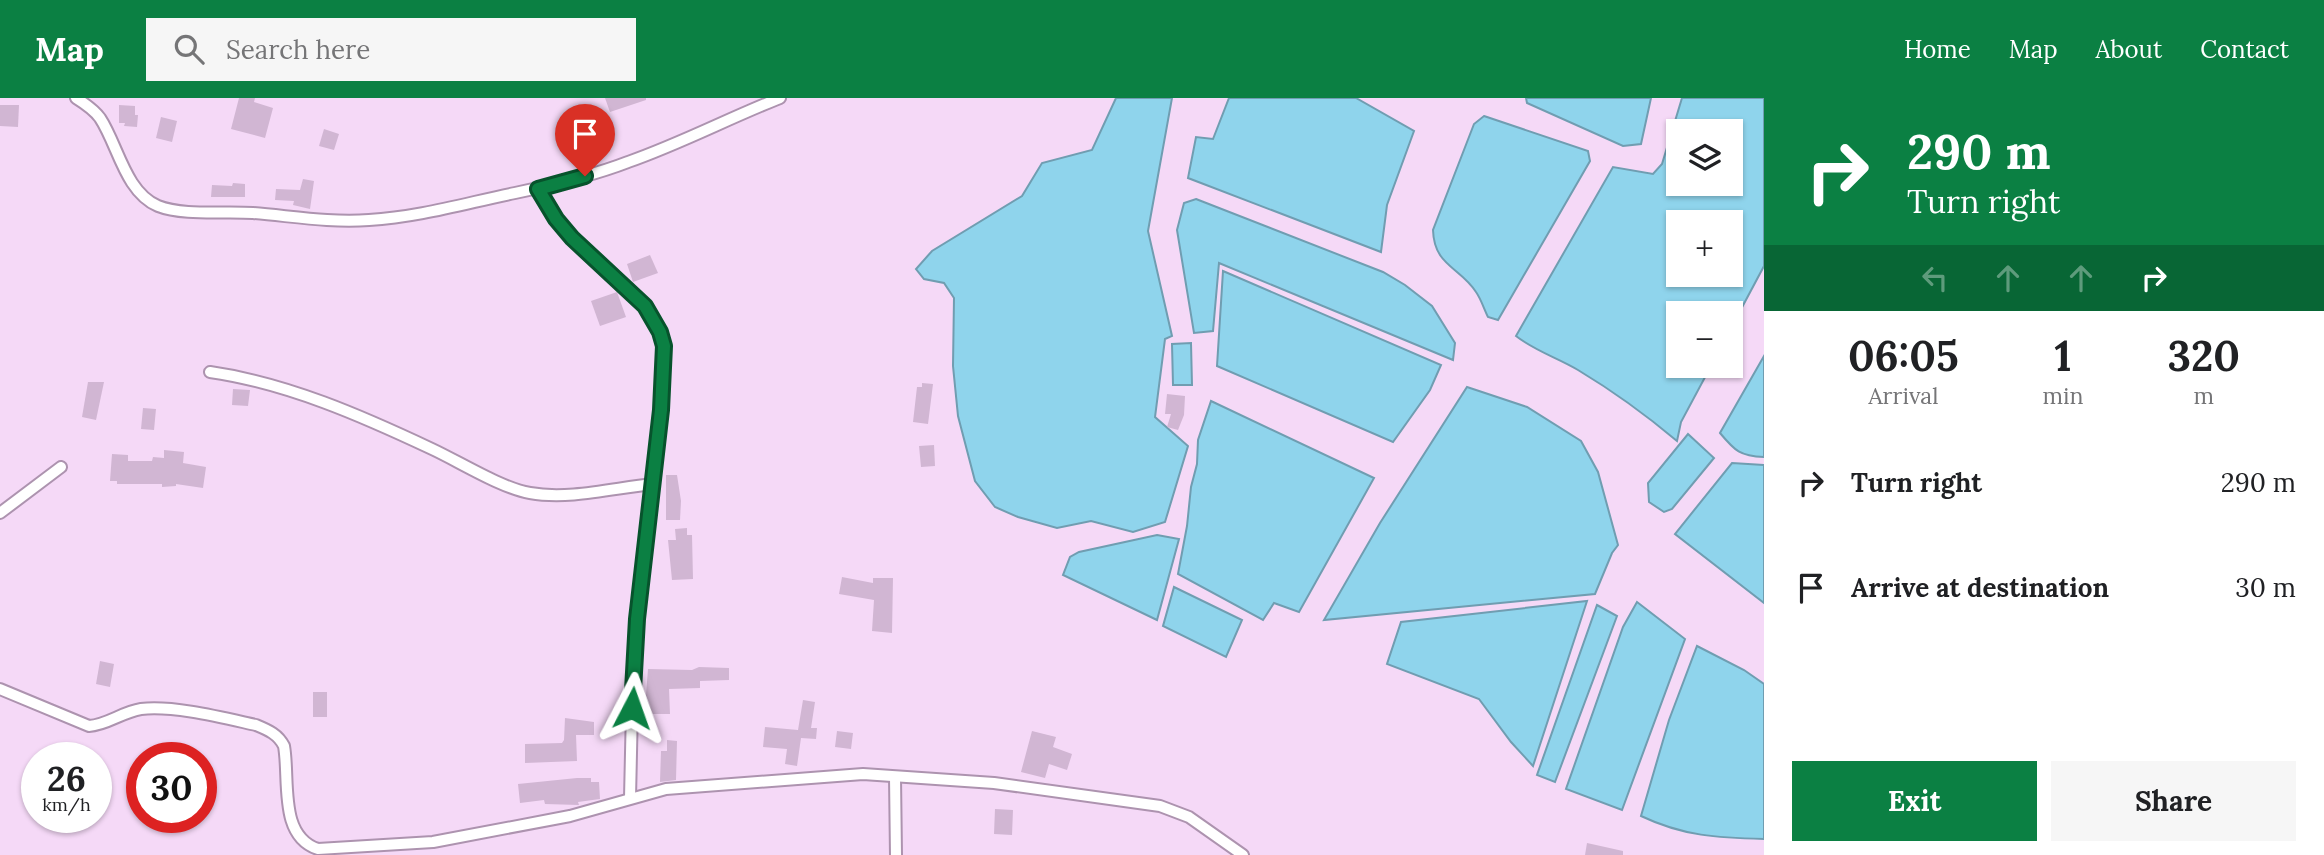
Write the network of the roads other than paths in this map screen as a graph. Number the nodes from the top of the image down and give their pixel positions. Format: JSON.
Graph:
{"nodes":[{"id":1,"x":76,"y":98,"type":"edge"},
{"id":2,"x":780,"y":98,"type":"edge"},
{"id":3,"x":538,"y":189,"type":"junction"},
{"id":4,"x":210,"y":372,"type":"dead end"},
{"id":5,"x":61,"y":467,"type":"dead end"},
{"id":6,"x":653,"y":484,"type":"junction"},
{"id":7,"x":0,"y":513,"type":"edge"},
{"id":8,"x":0,"y":689,"type":"edge"},
{"id":9,"x":895,"y":777,"type":"junction"},
{"id":10,"x":630,"y":798,"type":"junction"},
{"id":11,"x":895,"y":855,"type":"edge"},
{"id":12,"x":1244,"y":855,"type":"edge"}],
"edges":[{"from":1,"to":3,"type":"street"},
{"from":2,"to":3,"type":"street"},
{"from":3,"to":6,"type":"street"},
{"from":4,"to":6,"type":"street"},
{"from":5,"to":7,"type":"street"},
{"from":6,"to":10,"type":"street"},
{"from":8,"to":10,"type":"street"},
{"from":9,"to":10,"type":"street"},
{"from":9,"to":11,"type":"street"},
{"from":9,"to":12,"type":"street"}]}
